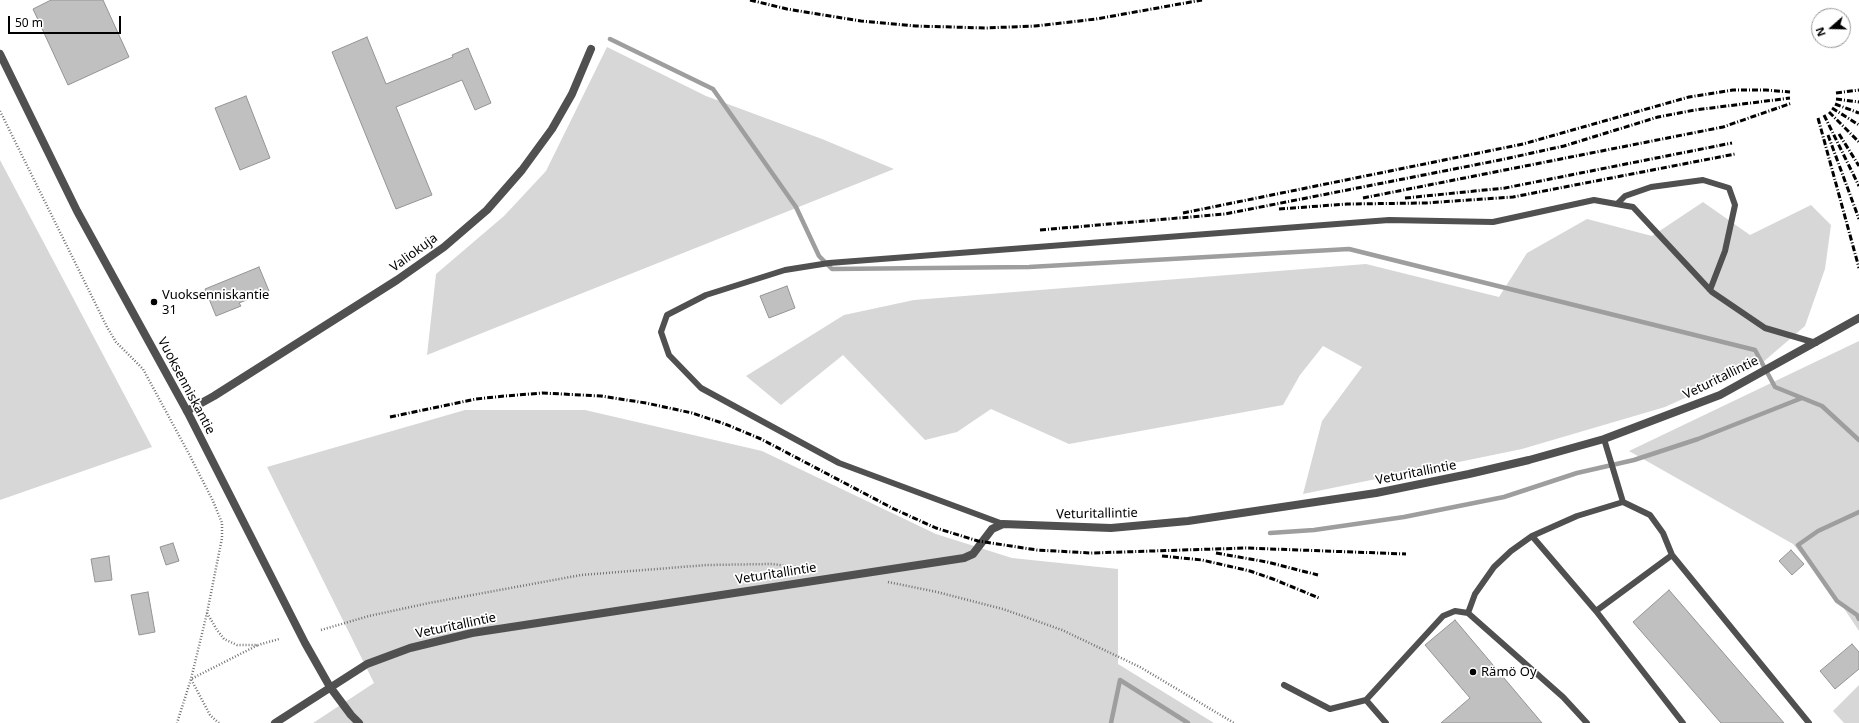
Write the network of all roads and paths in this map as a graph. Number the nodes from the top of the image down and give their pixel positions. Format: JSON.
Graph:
{"nodes":[{"id":1,"x":591,"y":49,"type":"dead end"},
{"id":2,"x":0,"y":54,"type":"edge"},
{"id":3,"x":0,"y":111,"type":"edge"},
{"id":4,"x":1617,"y":204,"type":"junction"},
{"id":5,"x":1710,"y":290,"type":"junction"},
{"id":6,"x":1859,"y":318,"type":"edge"},
{"id":7,"x":1816,"y":343,"type":"junction"},
{"id":8,"x":186,"y":411,"type":"junction"},
{"id":9,"x":1604,"y":439,"type":"junction"},
{"id":10,"x":1623,"y":502,"type":"junction"},
{"id":11,"x":1002,"y":524,"type":"junction"},
{"id":12,"x":1532,"y":536,"type":"junction"},
{"id":13,"x":1672,"y":555,"type":"junction"},
{"id":14,"x":817,"y":570,"type":"dead end"},
{"id":15,"x":883,"y":581,"type":"dead end"},
{"id":16,"x":1596,"y":611,"type":"junction"},
{"id":17,"x":207,"y":613,"type":"junction"},
{"id":18,"x":1468,"y":613,"type":"junction"},
{"id":19,"x":321,"y":630,"type":"dead end"},
{"id":20,"x":279,"y":639,"type":"dead end"},
{"id":21,"x":258,"y":645,"type":"junction"},
{"id":22,"x":191,"y":678,"type":"junction"},
{"id":23,"x":1284,"y":685,"type":"dead end"},
{"id":24,"x":330,"y":687,"type":"junction"},
{"id":25,"x":1366,"y":700,"type":"junction"},
{"id":26,"x":177,"y":723,"type":"edge"},
{"id":27,"x":219,"y":723,"type":"edge"},
{"id":28,"x":275,"y":723,"type":"edge"},
{"id":29,"x":359,"y":723,"type":"edge"},
{"id":30,"x":1234,"y":723,"type":"edge"},
{"id":31,"x":1386,"y":723,"type":"edge"},
{"id":32,"x":1587,"y":723,"type":"edge"},
{"id":33,"x":1683,"y":723,"type":"edge"},
{"id":34,"x":1808,"y":723,"type":"edge"}],
"edges":[{"from":1,"to":8,"type":"street","name":"Valiokuja"},
{"from":2,"to":8,"type":"street","name":"Vuoksenniskantie"},
{"from":3,"to":17,"type":"path"},
{"from":4,"to":5,"type":"lane"},
{"from":4,"to":5,"type":"lane"},
{"from":4,"to":11,"type":"lane"},
{"from":5,"to":7,"type":"lane"},
{"from":6,"to":7,"type":"street","name":"Veturitallintie"},
{"from":7,"to":9,"type":"street","name":"Veturitallintie"},
{"from":8,"to":24,"type":"street","name":"Vuoksenniskantie"},
{"from":9,"to":10,"type":"lane"},
{"from":9,"to":11,"type":"street","name":"Veturitallintie"},
{"from":10,"to":12,"type":"lane"},
{"from":10,"to":13,"type":"lane"},
{"from":11,"to":24,"type":"street","name":"Veturitallintie"},
{"from":12,"to":16,"type":"lane"},
{"from":12,"to":18,"type":"lane"},
{"from":13,"to":16,"type":"lane"},
{"from":13,"to":34,"type":"lane"},
{"from":14,"to":19,"type":"path"},
{"from":15,"to":30,"type":"path"},
{"from":16,"to":33,"type":"lane"},
{"from":17,"to":21,"type":"path"},
{"from":17,"to":22,"type":"path"},
{"from":18,"to":25,"type":"lane"},
{"from":18,"to":32,"type":"lane"},
{"from":20,"to":21,"type":"path"},
{"from":21,"to":22,"type":"path"},
{"from":22,"to":26,"type":"path"},
{"from":22,"to":27,"type":"path"},
{"from":23,"to":25,"type":"lane"},
{"from":24,"to":28,"type":"street","name":"Veturitallintie"},
{"from":24,"to":29,"type":"street","name":"Vuoksenniskantie"},
{"from":25,"to":31,"type":"lane"}]}
